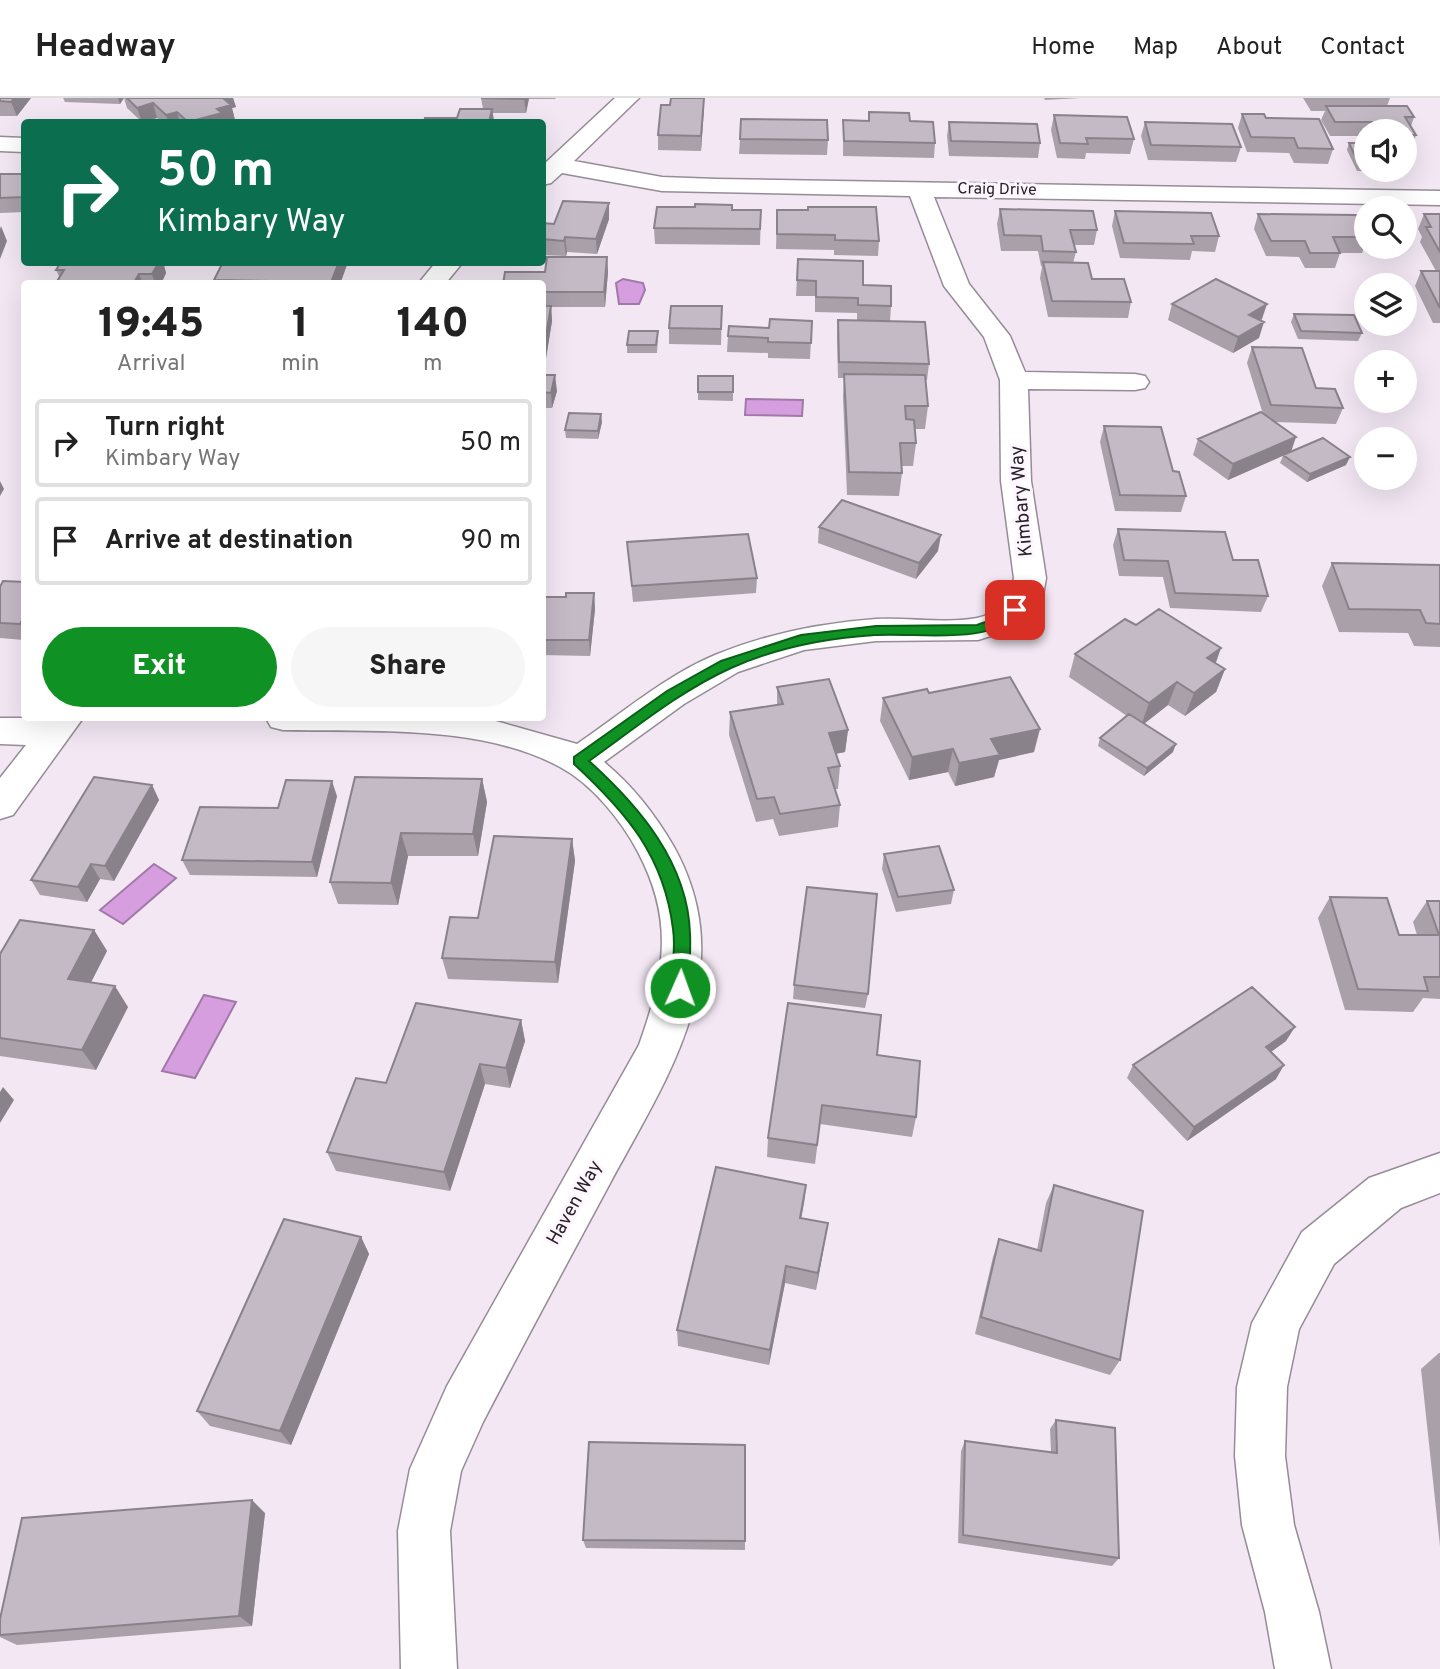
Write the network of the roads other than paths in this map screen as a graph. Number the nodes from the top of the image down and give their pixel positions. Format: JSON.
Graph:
{"nodes":[{"id":1,"x":628,"y":98,"type":"edge"},
{"id":2,"x":0,"y":144,"type":"edge"},
{"id":3,"x":21,"y":145,"type":"edge"},
{"id":4,"x":549,"y":171,"type":"edge"},
{"id":5,"x":919,"y":189,"type":"junction"},
{"id":6,"x":1440,"y":198,"type":"edge"},
{"id":7,"x":447,"y":266,"type":"edge"},
{"id":8,"x":434,"y":280,"type":"edge"},
{"id":9,"x":1014,"y":380,"type":"junction"},
{"id":10,"x":1135,"y":382,"type":"dead end"},
{"id":11,"x":382,"y":721,"type":"edge"},
{"id":12,"x":59,"y":725,"type":"edge"},
{"id":13,"x":0,"y":731,"type":"edge"},
{"id":14,"x":579,"y":761,"type":"junction"},
{"id":15,"x":0,"y":805,"type":"edge"},
{"id":16,"x":1440,"y":1173,"type":"edge"},
{"id":17,"x":429,"y":1669,"type":"edge"},
{"id":18,"x":1303,"y":1669,"type":"edge"}],
"edges":[{"from":1,"to":4,"type":"street"},
{"from":2,"to":3,"type":"street"},
{"from":4,"to":5,"type":"street","name":"Craig Drive"},
{"from":5,"to":6,"type":"street","name":"Craig Drive"},
{"from":5,"to":9,"type":"street","name":"Kimbary Way"},
{"from":7,"to":8,"type":"street"},
{"from":9,"to":10,"type":"street"},
{"from":9,"to":14,"type":"street","name":"Kimbary Way"},
{"from":11,"to":14,"type":"street"},
{"from":12,"to":13,"type":"street"},
{"from":12,"to":15,"type":"street"},
{"from":14,"to":17,"type":"street","name":"Haven Way"},
{"from":16,"to":18,"type":"street"}]}
